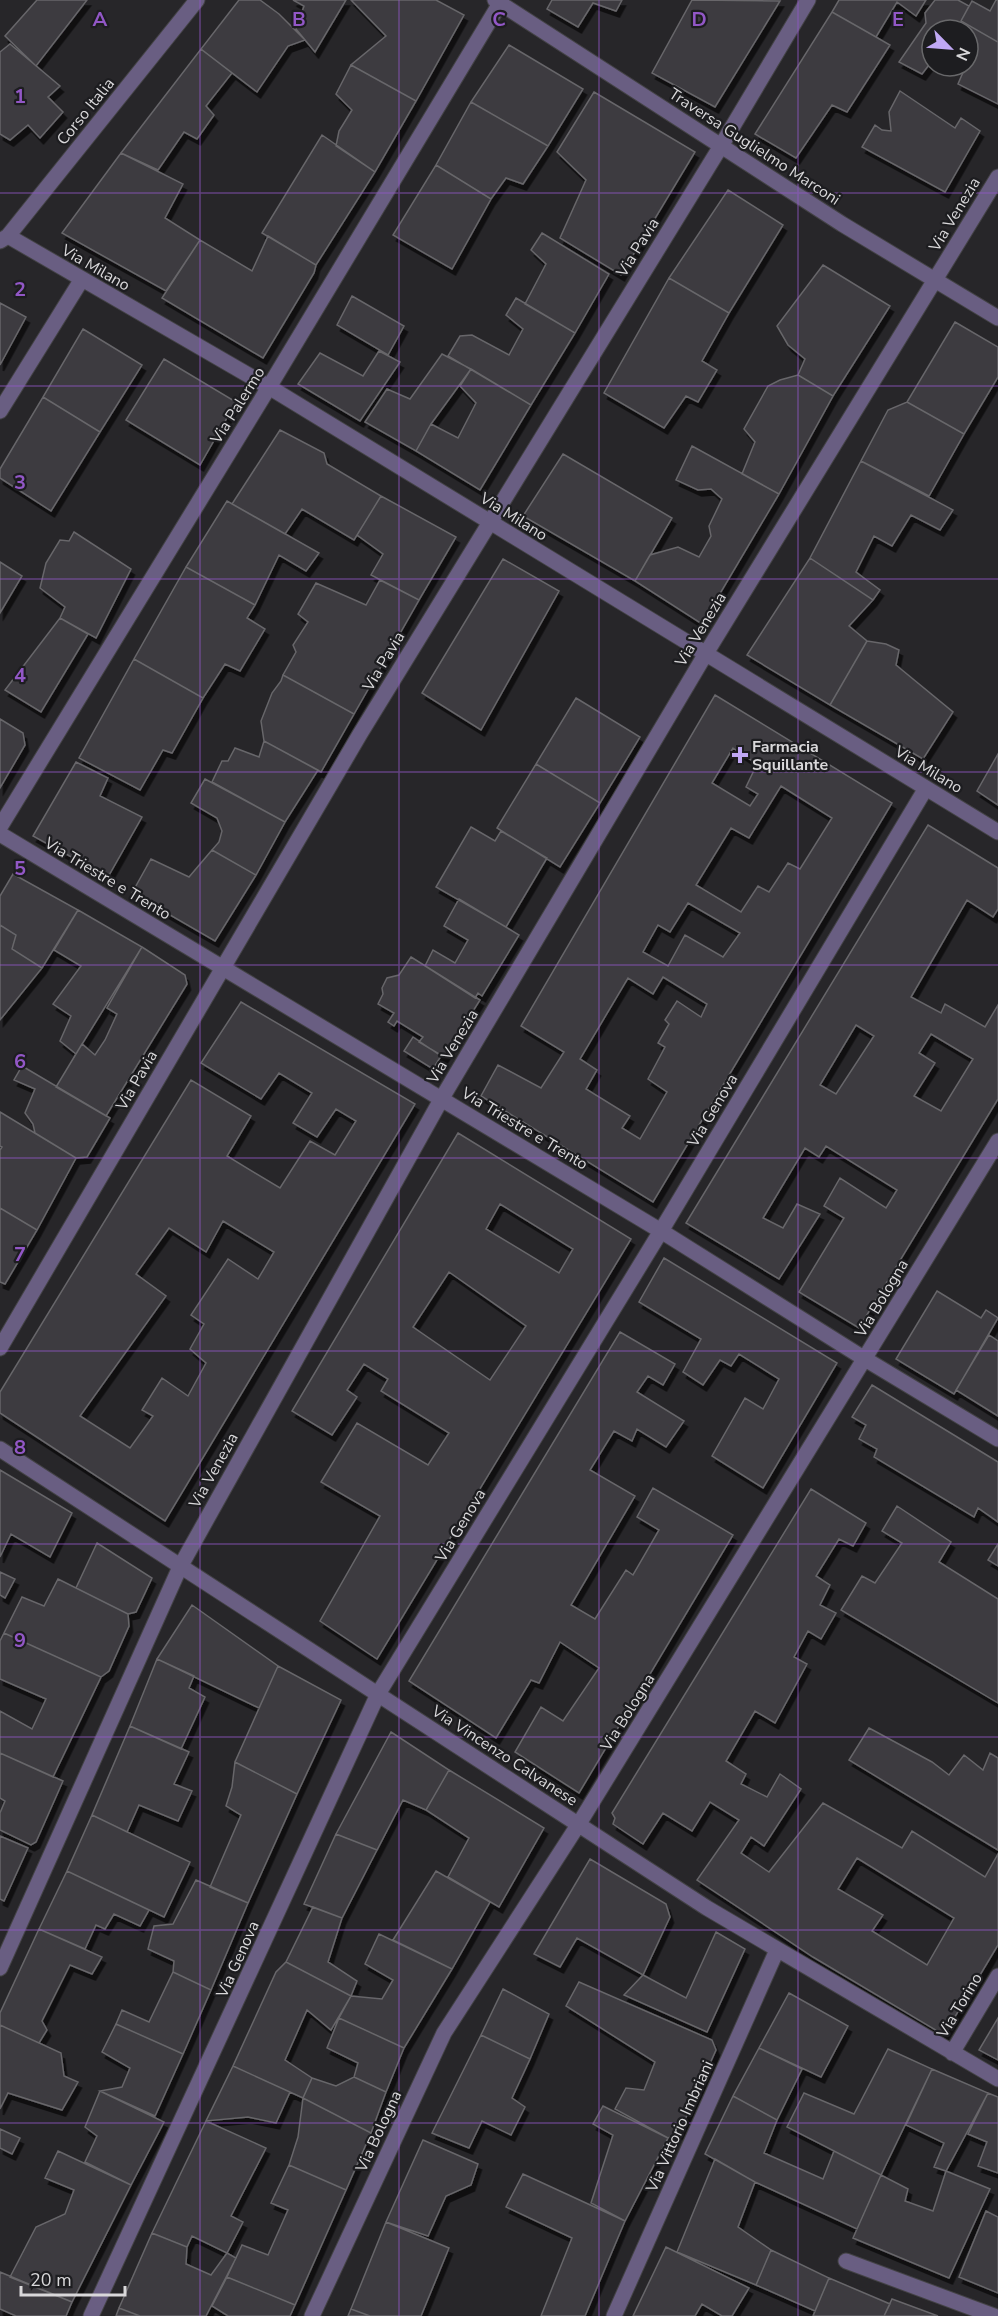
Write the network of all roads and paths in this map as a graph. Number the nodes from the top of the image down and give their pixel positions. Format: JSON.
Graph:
{"nodes":[{"id":1,"x":196,"y":0,"type":"edge"},
{"id":2,"x":808,"y":0,"type":"edge"},
{"id":3,"x":499,"y":1,"type":"edge"},
{"id":4,"x":721,"y":146,"type":"junction"},
{"id":5,"x":998,"y":177,"type":"edge"},
{"id":6,"x":4,"y":239,"type":"edge"},
{"id":7,"x":82,"y":279,"type":"junction"},
{"id":8,"x":935,"y":280,"type":"junction"},
{"id":9,"x":998,"y":318,"type":"edge"},
{"id":10,"x":269,"y":387,"type":"junction"},
{"id":11,"x":0,"y":411,"type":"edge"},
{"id":12,"x":488,"y":522,"type":"junction"},
{"id":13,"x":705,"y":655,"type":"junction"},
{"id":14,"x":926,"y":789,"type":"junction"},
{"id":15,"x":0,"y":827,"type":"edge"},
{"id":16,"x":998,"y":832,"type":"edge"},
{"id":17,"x":0,"y":834,"type":"edge"},
{"id":18,"x":223,"y":967,"type":"junction"},
{"id":19,"x":442,"y":1098,"type":"junction"},
{"id":20,"x":998,"y":1141,"type":"edge"},
{"id":21,"x":661,"y":1231,"type":"junction"},
{"id":22,"x":0,"y":1348,"type":"edge"},
{"id":23,"x":865,"y":1359,"type":"junction"},
{"id":24,"x":998,"y":1439,"type":"edge"},
{"id":25,"x":0,"y":1449,"type":"edge"},
{"id":26,"x":180,"y":1567,"type":"junction"},
{"id":27,"x":378,"y":1694,"type":"junction"},
{"id":28,"x":579,"y":1823,"type":"junction"},
{"id":29,"x":777,"y":1950,"type":"junction"},
{"id":30,"x":0,"y":1968,"type":"edge"},
{"id":31,"x":998,"y":1976,"type":"edge"},
{"id":32,"x":952,"y":2053,"type":"junction"},
{"id":33,"x":998,"y":2079,"type":"edge"},
{"id":34,"x":846,"y":2260,"type":"dead end"},
{"id":35,"x":91,"y":2316,"type":"edge"},
{"id":36,"x":312,"y":2316,"type":"edge"},
{"id":37,"x":614,"y":2316,"type":"edge"},
{"id":38,"x":994,"y":2316,"type":"edge"}],
"edges":[{"from":1,"to":6,"type":"street","name":"Corso Italia"},
{"from":2,"to":4,"type":"street","name":"Via Pavia"},
{"from":3,"to":4,"type":"street","name":"Traversa Guglielmo Marconi"},
{"from":3,"to":10,"type":"street","name":"Via Palermo"},
{"from":4,"to":8,"type":"street","name":"Traversa Guglielmo Marconi"},
{"from":4,"to":12,"type":"street","name":"Via Pavia"},
{"from":5,"to":8,"type":"street","name":"Via Venezia"},
{"from":6,"to":7,"type":"street","name":"Via Milano"},
{"from":7,"to":10,"type":"street","name":"Via Milano"},
{"from":7,"to":11,"type":"street"},
{"from":8,"to":9,"type":"street","name":"Traversa Guglielmo Marconi"},
{"from":8,"to":13,"type":"street","name":"Via Venezia"},
{"from":10,"to":12,"type":"street","name":"Via Milano"},
{"from":10,"to":15,"type":"street","name":"Via Palermo"},
{"from":12,"to":13,"type":"street","name":"Via Milano"},
{"from":12,"to":18,"type":"street","name":"Via Pavia"},
{"from":13,"to":14,"type":"street","name":"Via Milano"},
{"from":13,"to":19,"type":"street","name":"Via Venezia"},
{"from":14,"to":16,"type":"street","name":"Via Milano"},
{"from":14,"to":21,"type":"street","name":"Via Genova"},
{"from":17,"to":18,"type":"street","name":"Via Triestre e Trento"},
{"from":18,"to":19,"type":"street","name":"Via Triestre e Trento"},
{"from":18,"to":22,"type":"street","name":"Via Pavia"},
{"from":19,"to":21,"type":"street","name":"Via Triestre e Trento"},
{"from":19,"to":26,"type":"street","name":"Via Venezia"},
{"from":20,"to":23,"type":"street","name":"Via Bologna"},
{"from":21,"to":23,"type":"street","name":"Via Triestre e Trento"},
{"from":21,"to":27,"type":"street","name":"Via Genova"},
{"from":23,"to":24,"type":"street","name":"Via Triestre e Trento"},
{"from":23,"to":28,"type":"street","name":"Via Bologna"},
{"from":25,"to":26,"type":"street","name":"Via Vincenzo Calvanese"},
{"from":26,"to":27,"type":"street","name":"Via Vincenzo Calvanese"},
{"from":26,"to":30,"type":"street","name":"Via Venezia"},
{"from":27,"to":28,"type":"street","name":"Via Vincenzo Calvanese"},
{"from":27,"to":35,"type":"street","name":"Via Genova"},
{"from":28,"to":29,"type":"street","name":"Via Vincenzo Calvanese"},
{"from":28,"to":36,"type":"street","name":"Via Bologna"},
{"from":29,"to":32,"type":"street","name":"Via Vincenzo Calvanese"},
{"from":29,"to":37,"type":"street","name":"Via Vittorio Imbriani"},
{"from":31,"to":32,"type":"street","name":"Via Torino"},
{"from":32,"to":33,"type":"street","name":"Via Vincenzo Calvanese"},
{"from":34,"to":38,"type":"street"}]}
